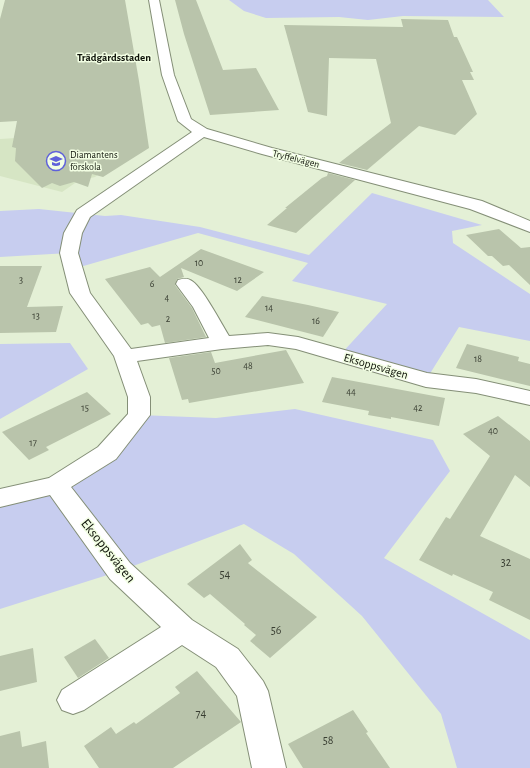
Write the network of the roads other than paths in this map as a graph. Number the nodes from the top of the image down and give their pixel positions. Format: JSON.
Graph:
{"nodes":[{"id":1,"x":154,"y":0,"type":"edge"},
{"id":2,"x":202,"y":132,"type":"junction"},
{"id":3,"x":530,"y":227,"type":"edge"},
{"id":4,"x":185,"y":284,"type":"dead end"},
{"id":5,"x":222,"y":343,"type":"junction"},
{"id":6,"x":125,"y":356,"type":"junction"},
{"id":7,"x":530,"y":398,"type":"edge"},
{"id":8,"x":56,"y":485,"type":"junction"},
{"id":9,"x":0,"y":498,"type":"edge"},
{"id":10,"x":182,"y":629,"type":"junction"},
{"id":11,"x":73,"y":700,"type":"dead end"},
{"id":12,"x":269,"y":768,"type":"edge"}],
"edges":[{"from":1,"to":2,"type":"street","name":"Tryffelvägen"},
{"from":2,"to":3,"type":"street","name":"Tryffelvägen"},
{"from":2,"to":6,"type":"street"},
{"from":4,"to":5,"type":"street"},
{"from":5,"to":6,"type":"street","name":"Eksoppsvägen"},
{"from":5,"to":7,"type":"street","name":"Eksoppsvägen"},
{"from":6,"to":8,"type":"street"},
{"from":8,"to":9,"type":"street"},
{"from":8,"to":10,"type":"street","name":"Eksoppsvägen"},
{"from":10,"to":11,"type":"street"},
{"from":10,"to":12,"type":"street","name":"Eksoppsvägen"}]}
